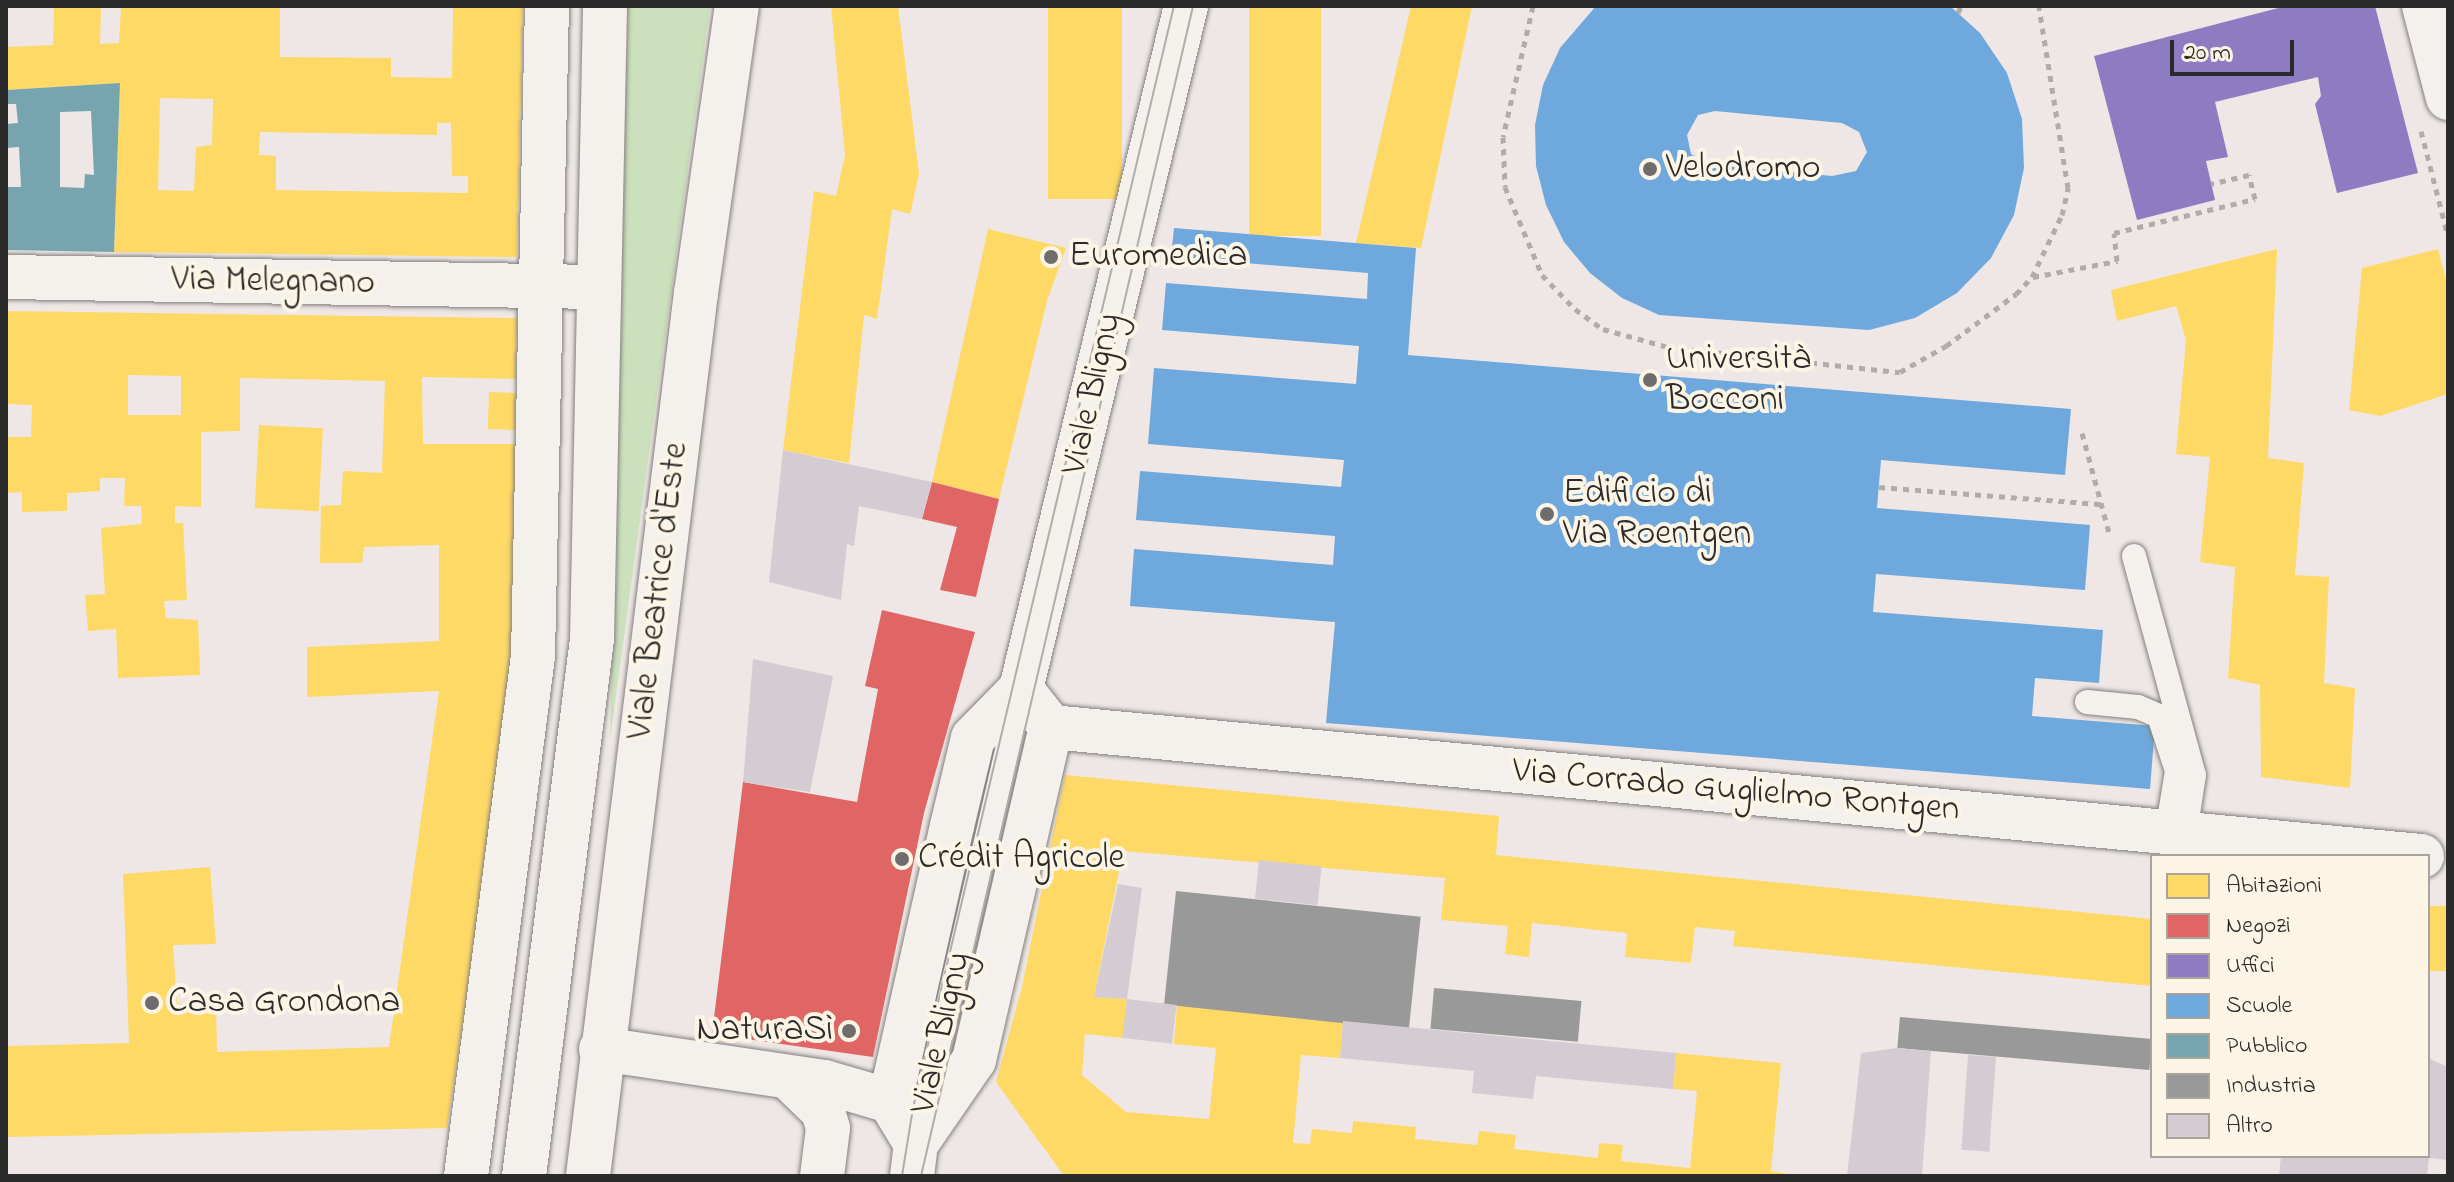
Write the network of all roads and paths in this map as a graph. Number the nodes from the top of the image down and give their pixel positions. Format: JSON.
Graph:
{"nodes":[{"id":1,"x":547,"y":6,"type":"edge"},
{"id":2,"x":605,"y":6,"type":"edge"},
{"id":3,"x":737,"y":6,"type":"edge"},
{"id":4,"x":1186,"y":6,"type":"edge"},
{"id":5,"x":1533,"y":6,"type":"edge"},
{"id":6,"x":2039,"y":6,"type":"edge"},
{"id":7,"x":2424,"y":6,"type":"edge"},
{"id":8,"x":2448,"y":98,"type":"edge"},
{"id":9,"x":2211,"y":184,"type":"dead end"},
{"id":10,"x":6,"y":277,"type":"edge"},
{"id":11,"x":2032,"y":277,"type":"junction"},
{"id":12,"x":539,"y":286,"type":"junction"},
{"id":13,"x":597,"y":287,"type":"junction"},
{"id":14,"x":1879,"y":487,"type":"dead end"},
{"id":15,"x":2102,"y":504,"type":"dead end"},
{"id":16,"x":2134,"y":556,"type":"dead end"},
{"id":17,"x":534,"y":602,"type":"junction"},
{"id":18,"x":593,"y":605,"type":"junction"},
{"id":19,"x":1021,"y":689,"type":"junction"},
{"id":20,"x":2087,"y":702,"type":"dead end"},
{"id":21,"x":1051,"y":727,"type":"junction"},
{"id":22,"x":2176,"y":833,"type":"junction"},
{"id":23,"x":2401,"y":854,"type":"edge"},
{"id":24,"x":601,"y":1049,"type":"junction"},
{"id":25,"x":790,"y":1079,"type":"junction"},
{"id":26,"x":890,"y":1101,"type":"junction"},
{"id":27,"x":914,"y":1160,"type":"edge"},
{"id":28,"x":466,"y":1176,"type":"edge"},
{"id":29,"x":524,"y":1176,"type":"edge"},
{"id":30,"x":588,"y":1176,"type":"edge"},
{"id":31,"x":822,"y":1176,"type":"edge"}],
"edges":[{"from":1,"to":12,"type":"street"},
{"from":2,"to":13,"type":"street","name":"Viale Beatrice d'Este"},
{"from":3,"to":24,"type":"street","name":"Viale Beatrice d'Este"},
{"from":4,"to":19,"type":"street","name":"Viale Bligny"},
{"from":5,"to":11,"type":"path"},
{"from":6,"to":11,"type":"path"},
{"from":7,"to":8,"type":"street"},
{"from":9,"to":11,"type":"path"},
{"from":10,"to":12,"type":"street","name":"Via Melegnano"},
{"from":12,"to":13,"type":"street"},
{"from":12,"to":17,"type":"street"},
{"from":13,"to":18,"type":"street","name":"Viale Beatrice d'Este"},
{"from":14,"to":15,"type":"path"},
{"from":16,"to":22,"type":"lane"},
{"from":17,"to":18,"type":"street","name":"Viale Beatrice d'Este"},
{"from":17,"to":28,"type":"street"},
{"from":18,"to":29,"type":"street","name":"Viale Beatrice d'Este"},
{"from":19,"to":21,"type":"street"},
{"from":19,"to":26,"type":"street","name":"Viale Bligny"},
{"from":19,"to":27,"type":"lane","name":"Viale Bligny"},
{"from":20,"to":22,"type":"lane"},
{"from":21,"to":22,"type":"street","name":"Via Corrado Guglielmo Rontgen"},
{"from":21,"to":27,"type":"street","name":"Viale Bligny"},
{"from":22,"to":23,"type":"street","name":"Via Corrado Guglielmo Rontgen"},
{"from":24,"to":25,"type":"street"},
{"from":24,"to":30,"type":"street","name":"Viale Beatrice d'Este"},
{"from":25,"to":26,"type":"street"},
{"from":25,"to":31,"type":"street"},
{"from":26,"to":27,"type":"street"}]}
